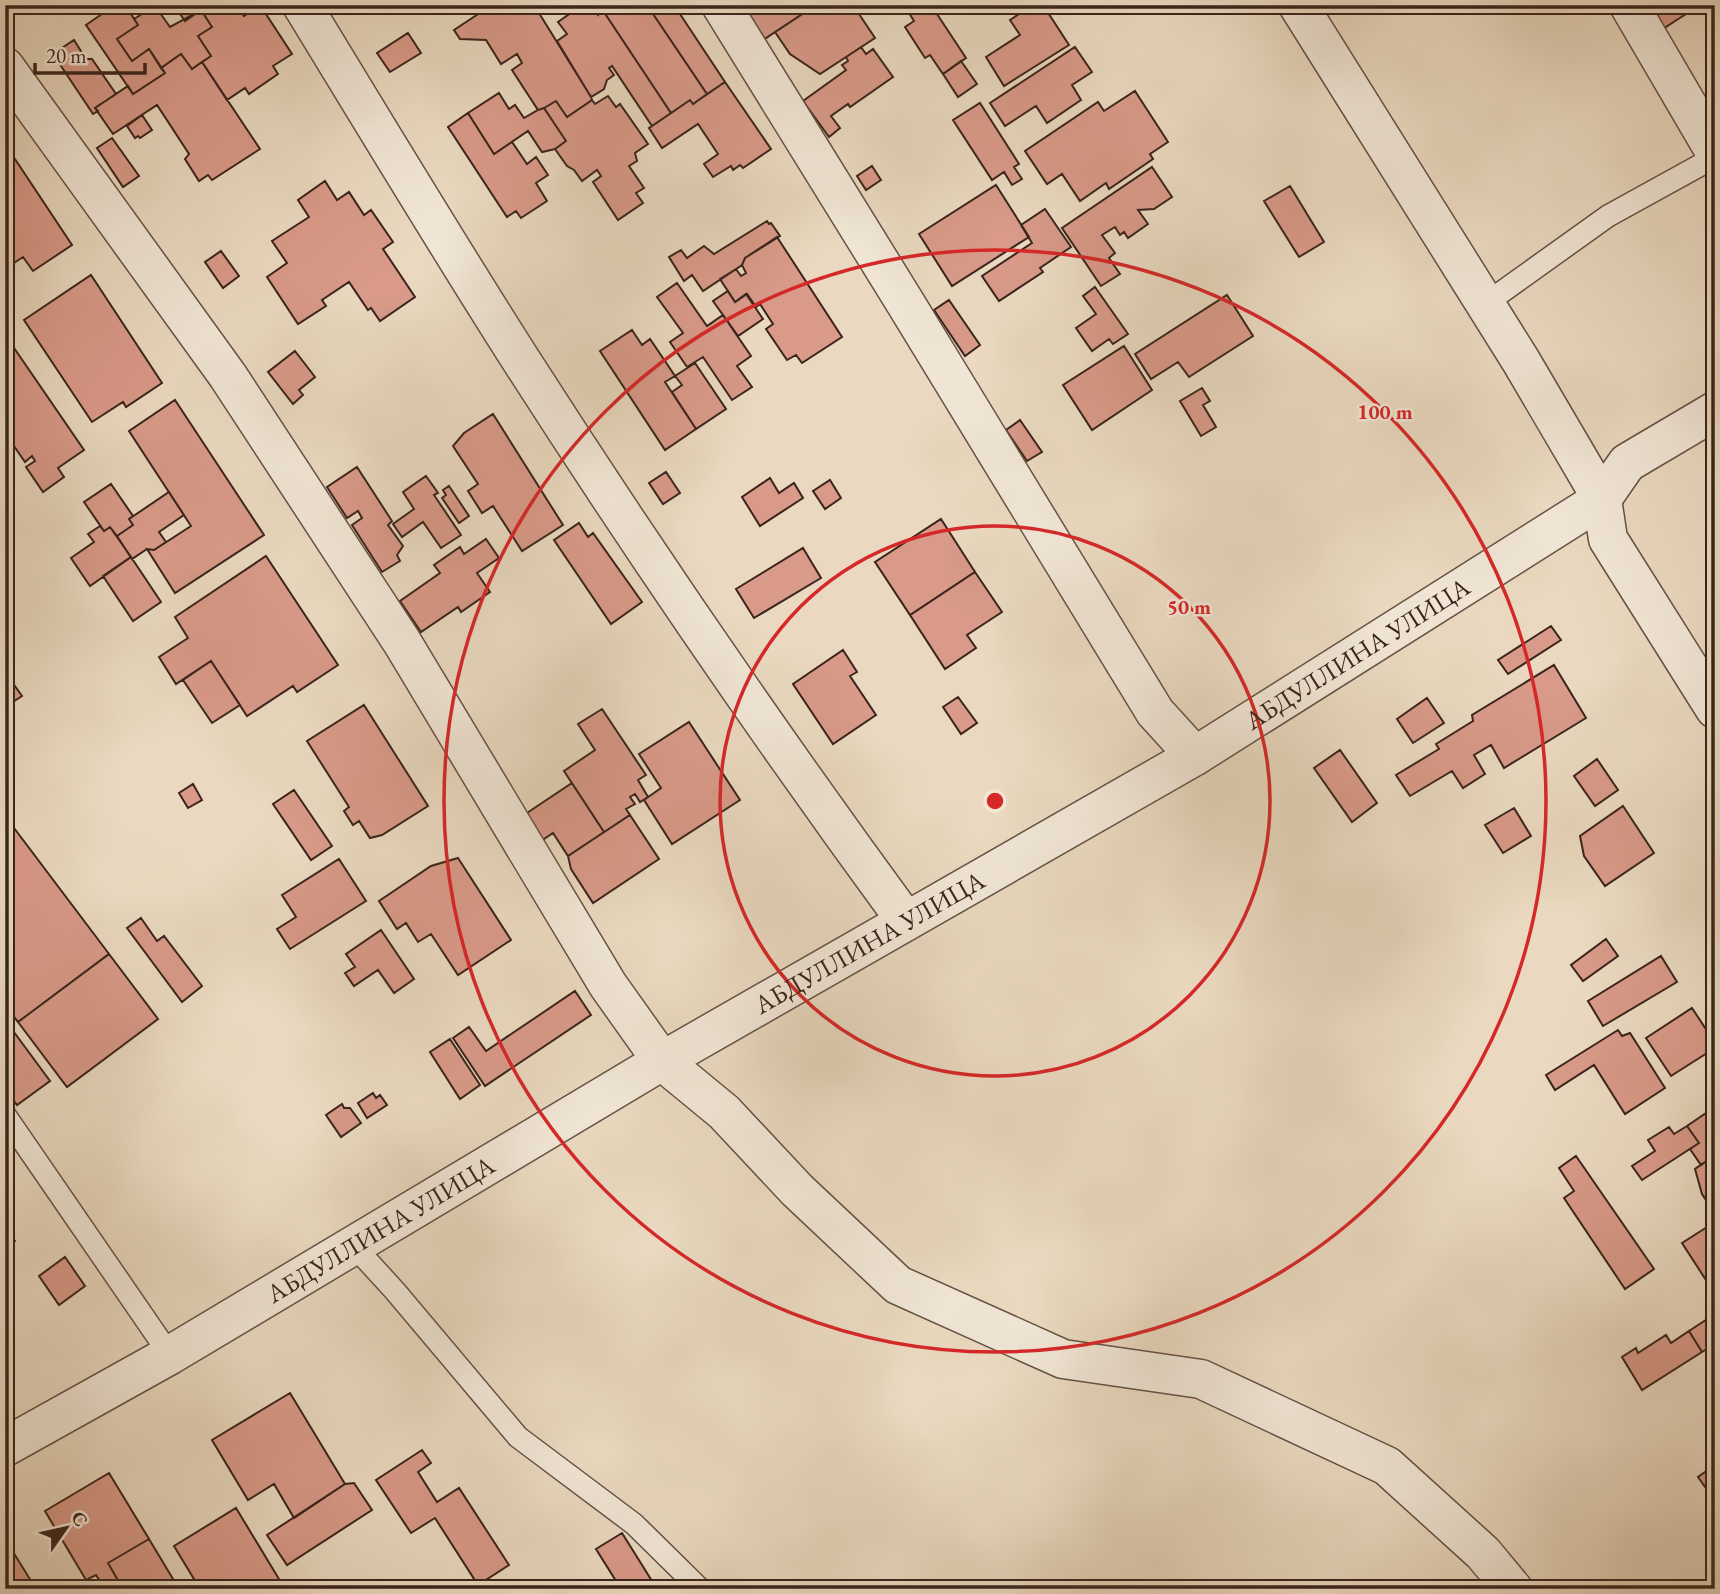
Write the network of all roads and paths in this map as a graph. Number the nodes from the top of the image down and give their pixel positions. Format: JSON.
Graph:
{"nodes":[{"id":1,"x":302,"y":5,"type":"edge"},
{"id":2,"x":721,"y":5,"type":"edge"},
{"id":3,"x":1298,"y":5,"type":"edge"},
{"id":4,"x":1629,"y":5,"type":"edge"},
{"id":5,"x":5,"y":67,"type":"edge"},
{"id":6,"x":1715,"y":155,"type":"edge"},
{"id":7,"x":1485,"y":304,"type":"junction"},
{"id":8,"x":1715,"y":411,"type":"edge"},
{"id":9,"x":1602,"y":499,"type":"junction"},
{"id":10,"x":1715,"y":709,"type":"edge"},
{"id":11,"x":1195,"y":756,"type":"junction"},
{"id":12,"x":906,"y":921,"type":"junction"},
{"id":13,"x":662,"y":1061,"type":"junction"},
{"id":14,"x":5,"y":1115,"type":"edge"},
{"id":15,"x":353,"y":1245,"type":"junction"},
{"id":16,"x":170,"y":1355,"type":"junction"},
{"id":17,"x":5,"y":1447,"type":"edge"},
{"id":18,"x":696,"y":1586,"type":"dead end"},
{"id":19,"x":1513,"y":1589,"type":"edge"}],
"edges":[{"from":1,"to":12,"type":"street"},
{"from":2,"to":11,"type":"street"},
{"from":3,"to":7,"type":"street"},
{"from":4,"to":6,"type":"street"},
{"from":5,"to":13,"type":"street"},
{"from":6,"to":7,"type":"lane"},
{"from":7,"to":9,"type":"street"},
{"from":8,"to":9,"type":"street","name":"АБДУЛЛИНА УЛИЦА"},
{"from":9,"to":10,"type":"street"},
{"from":9,"to":11,"type":"street","name":"АБДУЛЛИНА УЛИЦА"},
{"from":11,"to":12,"type":"street","name":"АБДУЛЛИНА УЛИЦА"},
{"from":12,"to":13,"type":"street","name":"АБДУЛЛИНА УЛИЦА"},
{"from":13,"to":15,"type":"street","name":"АБДУЛЛИНА УЛИЦА"},
{"from":13,"to":19,"type":"street"},
{"from":14,"to":16,"type":"lane"},
{"from":15,"to":16,"type":"street","name":"АБДУЛЛИНА УЛИЦА"},
{"from":15,"to":18,"type":"lane"},
{"from":16,"to":17,"type":"street","name":"АБДУЛЛИНА УЛИЦА"}]}
